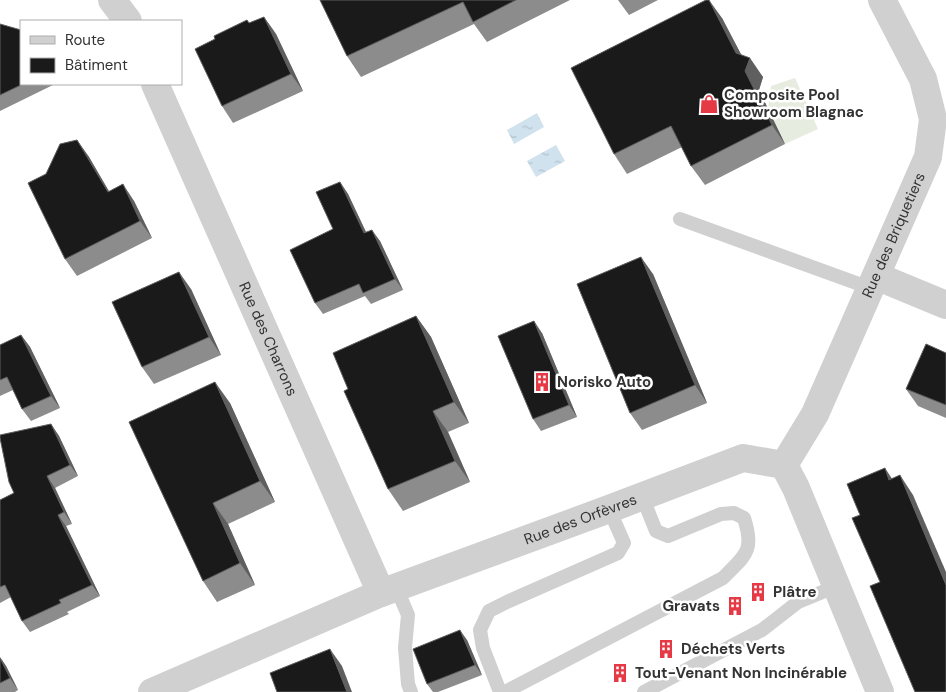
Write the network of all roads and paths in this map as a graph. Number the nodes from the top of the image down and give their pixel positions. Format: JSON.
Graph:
{"nodes":[{"id":1,"x":112,"y":0,"type":"edge"},
{"id":2,"x":882,"y":0,"type":"edge"},
{"id":3,"x":127,"y":20,"type":"edge"},
{"id":4,"x":155,"y":85,"type":"edge"},
{"id":5,"x":939,"y":111,"type":"edge"},
{"id":6,"x":680,"y":219,"type":"dead end"},
{"id":7,"x":873,"y":282,"type":"junction"},
{"id":8,"x":946,"y":305,"type":"edge"},
{"id":9,"x":784,"y":465,"type":"junction"},
{"id":10,"x":642,"y":496,"type":"junction"},
{"id":11,"x":609,"y":509,"type":"junction"},
{"id":12,"x":837,"y":586,"type":"junction"},
{"id":13,"x":388,"y":590,"type":"junction"},
{"id":14,"x":152,"y":692,"type":"edge"},
{"id":15,"x":411,"y":692,"type":"edge"},
{"id":16,"x":500,"y":692,"type":"edge"},
{"id":17,"x":505,"y":692,"type":"edge"},
{"id":18,"x":644,"y":692,"type":"edge"},
{"id":19,"x":880,"y":692,"type":"edge"}],
"edges":[{"from":1,"to":3,"type":"street"},
{"from":2,"to":5,"type":"street","name":"Rue des Briquetiers"},
{"from":4,"to":13,"type":"street","name":"Rue des Charrons"},
{"from":5,"to":7,"type":"street","name":"Rue des Briquetiers"},
{"from":6,"to":7,"type":"lane"},
{"from":7,"to":8,"type":"street"},
{"from":7,"to":9,"type":"street","name":"Rue des Briquetiers"},
{"from":9,"to":10,"type":"street","name":"Rue des Orfèvres"},
{"from":9,"to":12,"type":"street"},
{"from":10,"to":11,"type":"street","name":"Rue des Orfèvres"},
{"from":10,"to":17,"type":"lane"},
{"from":11,"to":13,"type":"street","name":"Rue des Orfèvres"},
{"from":11,"to":16,"type":"lane"},
{"from":12,"to":18,"type":"lane"},
{"from":12,"to":19,"type":"street"},
{"from":13,"to":14,"type":"street","name":"Rue des Orfèvres"},
{"from":13,"to":15,"type":"lane"}]}
